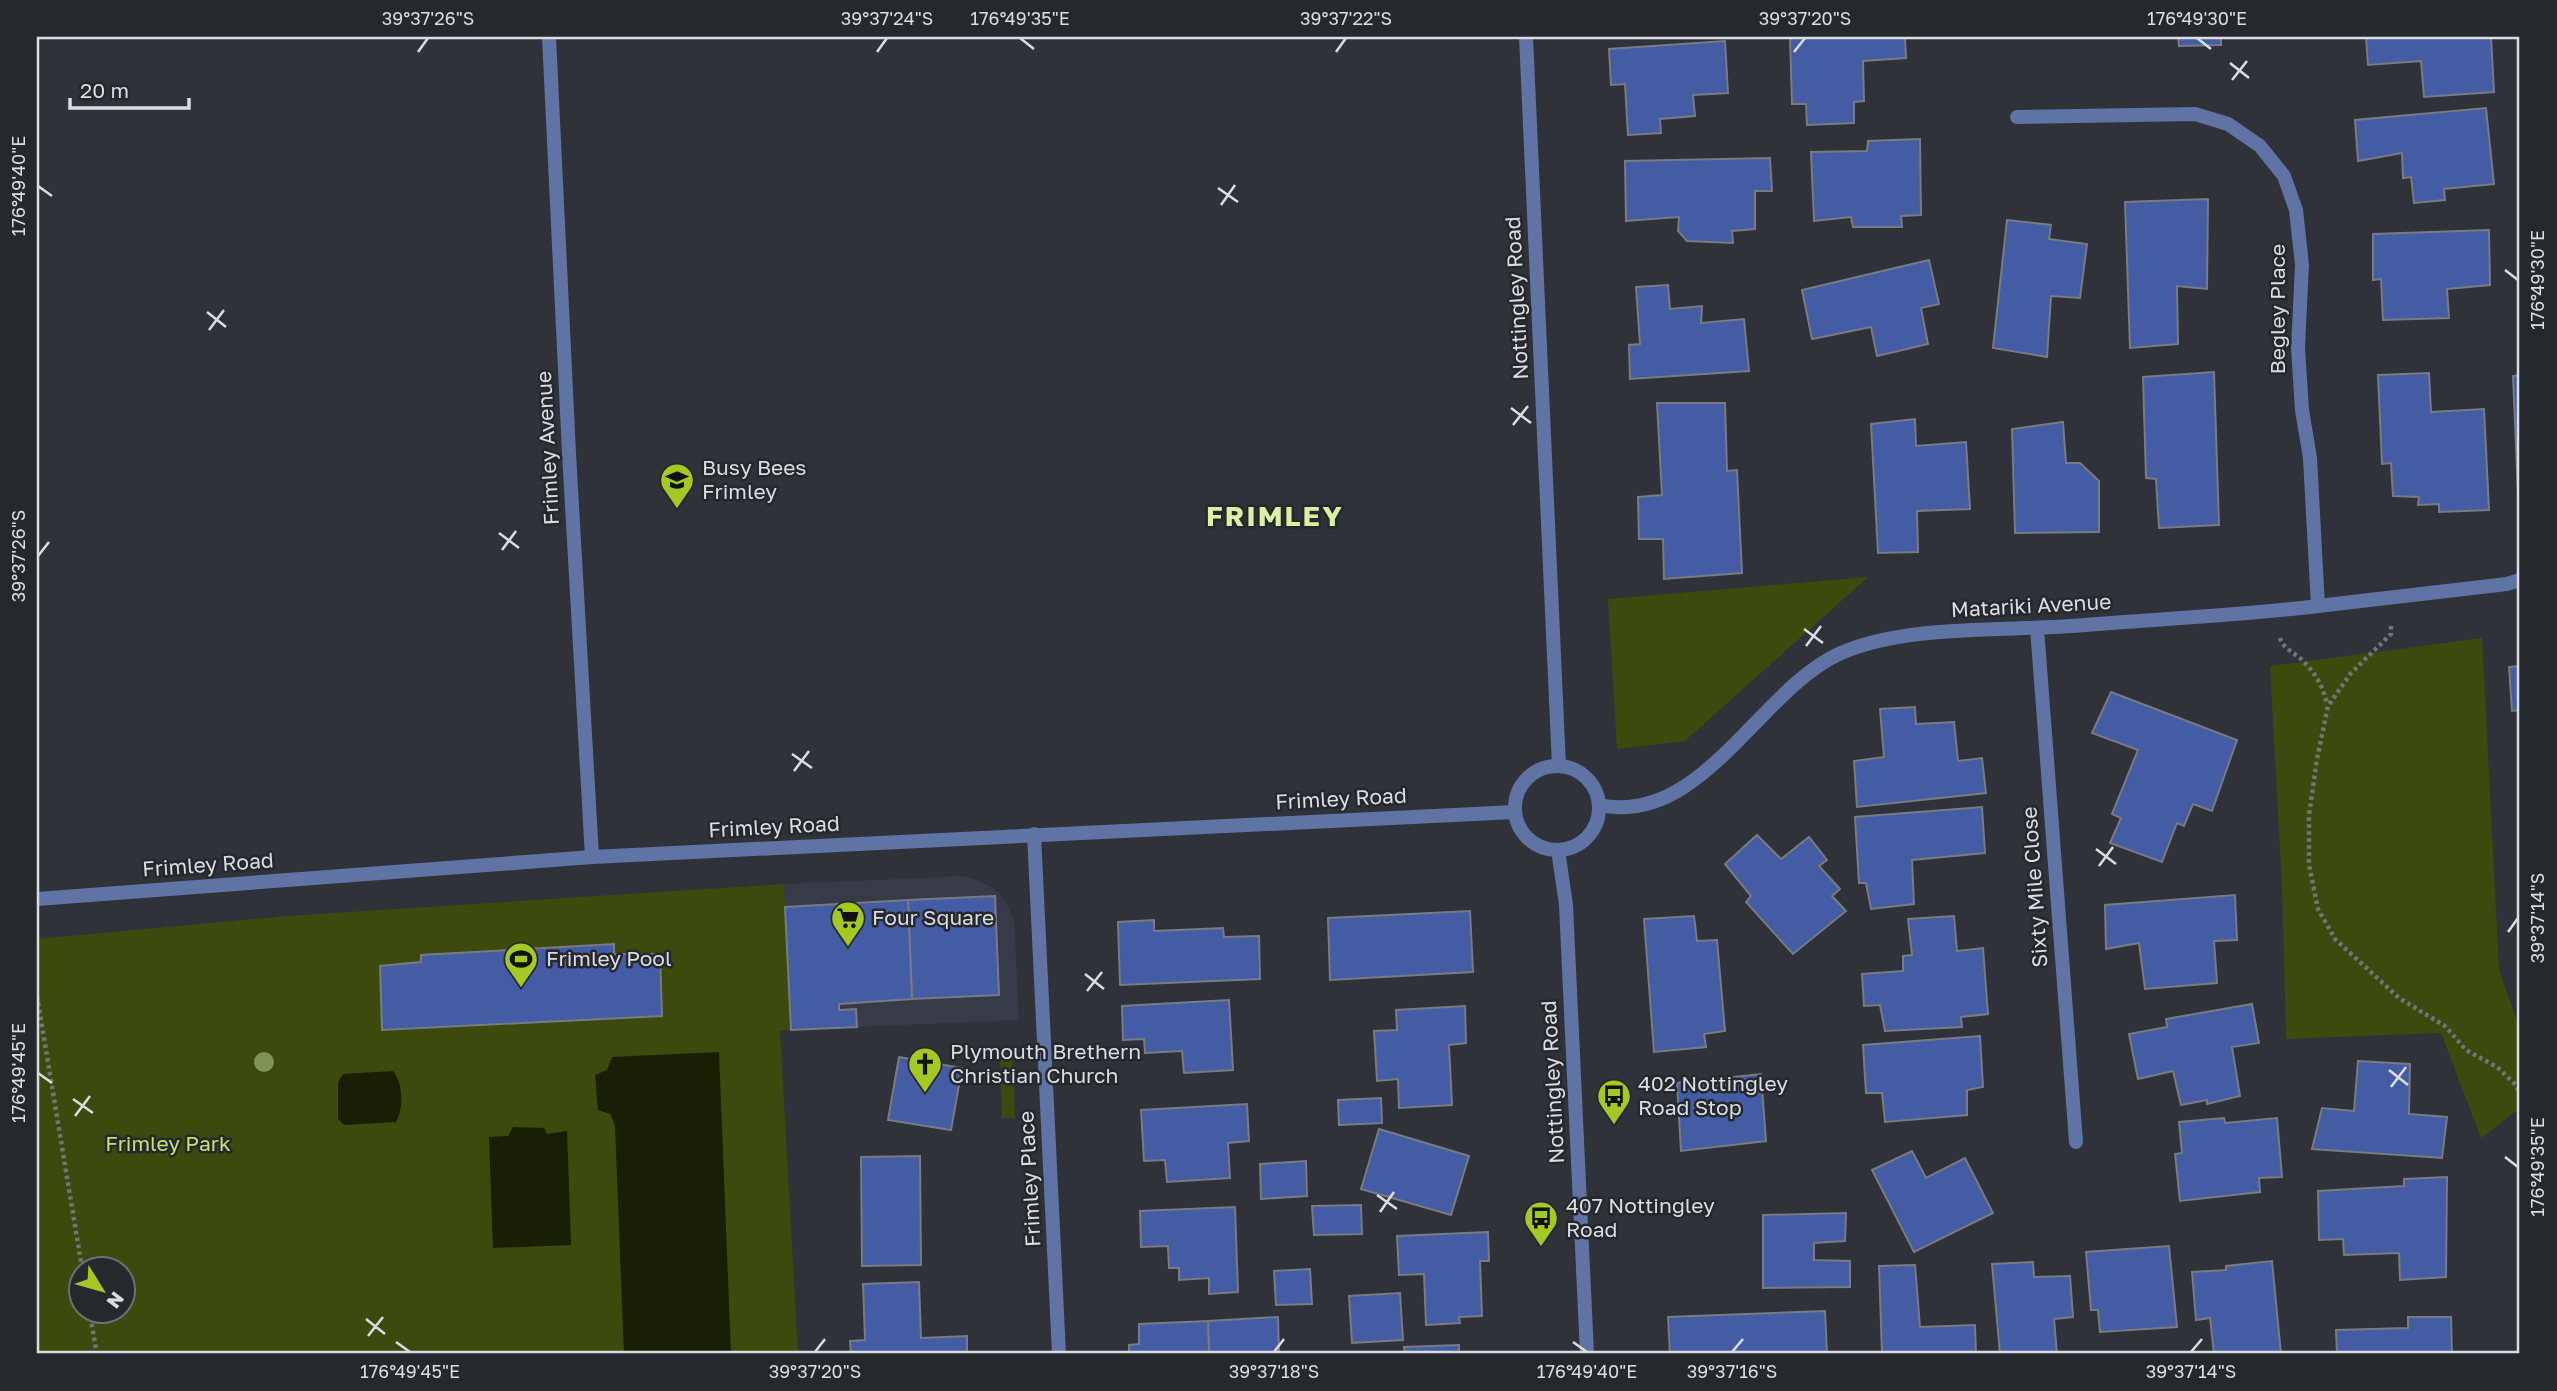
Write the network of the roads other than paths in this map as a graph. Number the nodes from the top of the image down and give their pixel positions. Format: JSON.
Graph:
{"nodes":[{"id":1,"x":549,"y":37,"type":"edge"},
{"id":2,"x":1526,"y":37,"type":"edge"},
{"id":3,"x":2017,"y":117,"type":"dead end"},
{"id":4,"x":2520,"y":580,"type":"edge"},
{"id":5,"x":2318,"y":606,"type":"junction"},
{"id":6,"x":2037,"y":628,"type":"junction"},
{"id":7,"x":1559,"y":766,"type":"junction"},
{"id":8,"x":1599,"y":805,"type":"junction"},
{"id":9,"x":1515,"y":812,"type":"junction"},
{"id":10,"x":1034,"y":834,"type":"junction"},
{"id":11,"x":1558,"y":850,"type":"junction"},
{"id":12,"x":592,"y":857,"type":"junction"},
{"id":13,"x":37,"y":899,"type":"edge"},
{"id":14,"x":2076,"y":1142,"type":"dead end"},
{"id":15,"x":1059,"y":1354,"type":"edge"},
{"id":16,"x":1587,"y":1354,"type":"edge"}],
"edges":[{"from":1,"to":12,"type":"street","name":"Frimley Avenue"},
{"from":2,"to":7,"type":"street","name":"Nottingley Road"},
{"from":3,"to":5,"type":"street","name":"Begley Place"},
{"from":4,"to":5,"type":"street","name":"Matariki Avenue"},
{"from":5,"to":6,"type":"street","name":"Matariki Avenue"},
{"from":6,"to":8,"type":"street","name":"Matariki Avenue"},
{"from":6,"to":14,"type":"street","name":"Sixty Mile Close"},
{"from":7,"to":8,"type":"street"},
{"from":7,"to":9,"type":"street"},
{"from":8,"to":11,"type":"street"},
{"from":9,"to":10,"type":"street","name":"Frimley Road"},
{"from":9,"to":11,"type":"street"},
{"from":10,"to":12,"type":"street","name":"Frimley Road"},
{"from":10,"to":15,"type":"street","name":"Frimley Place"},
{"from":11,"to":16,"type":"street","name":"Nottingley Road"},
{"from":12,"to":13,"type":"street","name":"Frimley Road"}]}
